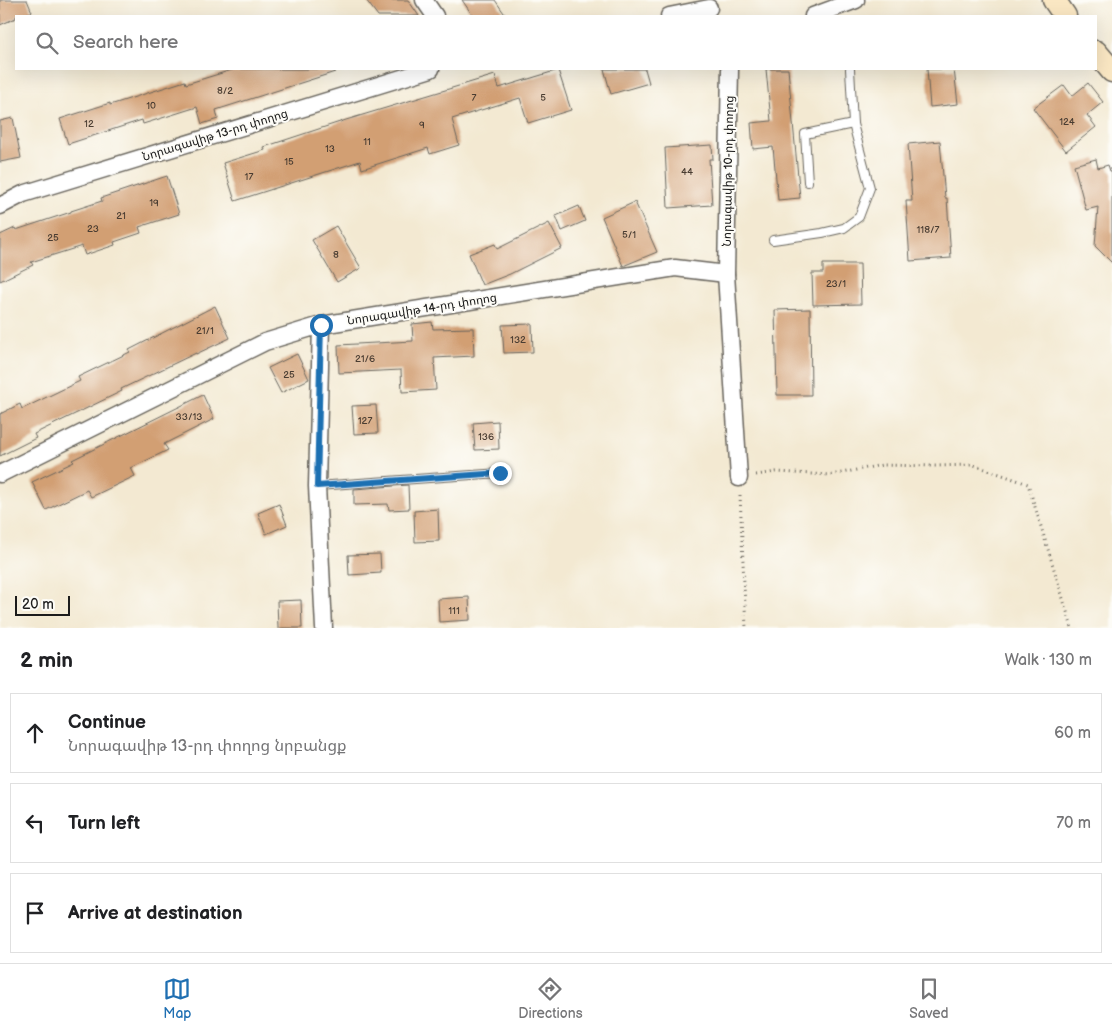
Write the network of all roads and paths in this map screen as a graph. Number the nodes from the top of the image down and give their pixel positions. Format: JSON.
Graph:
{"nodes":[{"id":1,"x":424,"y":0,"type":"edge"},
{"id":2,"x":1054,"y":0,"type":"edge"},
{"id":3,"x":850,"y":5,"type":"edge"},
{"id":4,"x":709,"y":8,"type":"edge"},
{"id":5,"x":434,"y":15,"type":"edge"},
{"id":6,"x":674,"y":15,"type":"edge"},
{"id":7,"x":816,"y":15,"type":"edge"},
{"id":8,"x":1064,"y":15,"type":"edge"},
{"id":9,"x":1097,"y":53,"type":"edge"},
{"id":10,"x":428,"y":70,"type":"edge"},
{"id":11,"x":730,"y":70,"type":"edge"},
{"id":12,"x":850,"y":70,"type":"edge"},
{"id":13,"x":1112,"y":71,"type":"edge"},
{"id":14,"x":853,"y":124,"type":"junction"},
{"id":15,"x":808,"y":182,"type":"dead end"},
{"id":16,"x":0,"y":206,"type":"edge"},
{"id":17,"x":773,"y":240,"type":"dead end"},
{"id":18,"x":726,"y":274,"type":"junction"},
{"id":19,"x":321,"y":325,"type":"junction"},
{"id":20,"x":500,"y":473,"type":"dead end"},
{"id":21,"x":0,"y":474,"type":"edge"},
{"id":22,"x":739,"y":478,"type":"junction"},
{"id":23,"x":317,"y":486,"type":"junction"},
{"id":24,"x":324,"y":628,"type":"edge"},
{"id":25,"x":746,"y":628,"type":"edge"},
{"id":26,"x":1072,"y":628,"type":"edge"}],
"edges":[{"from":1,"to":5,"type":"street"},
{"from":2,"to":8,"type":"main road"},
{"from":3,"to":7,"type":"street"},
{"from":4,"to":6,"type":"street"},
{"from":9,"to":13,"type":"main road"},
{"from":10,"to":16,"type":"street","name":"Նորագավիթ 13-րդ փողոց"},
{"from":11,"to":18,"type":"street","name":"Նորագավիթ 10-րդ փողոց"},
{"from":12,"to":14,"type":"lane"},
{"from":14,"to":15,"type":"lane"},
{"from":14,"to":17,"type":"lane"},
{"from":18,"to":19,"type":"street","name":"Նորագավիթ 14-րդ փողոց"},
{"from":18,"to":22,"type":"street","name":"Նորագավիթ 10-րդ փողոց"},
{"from":19,"to":21,"type":"street","name":"Նորագավիթ 14-րդ փողոց"},
{"from":19,"to":23,"type":"street"},
{"from":20,"to":23,"type":"lane"},
{"from":22,"to":25,"type":"path"},
{"from":22,"to":26,"type":"path"},
{"from":23,"to":24,"type":"street"}]}
